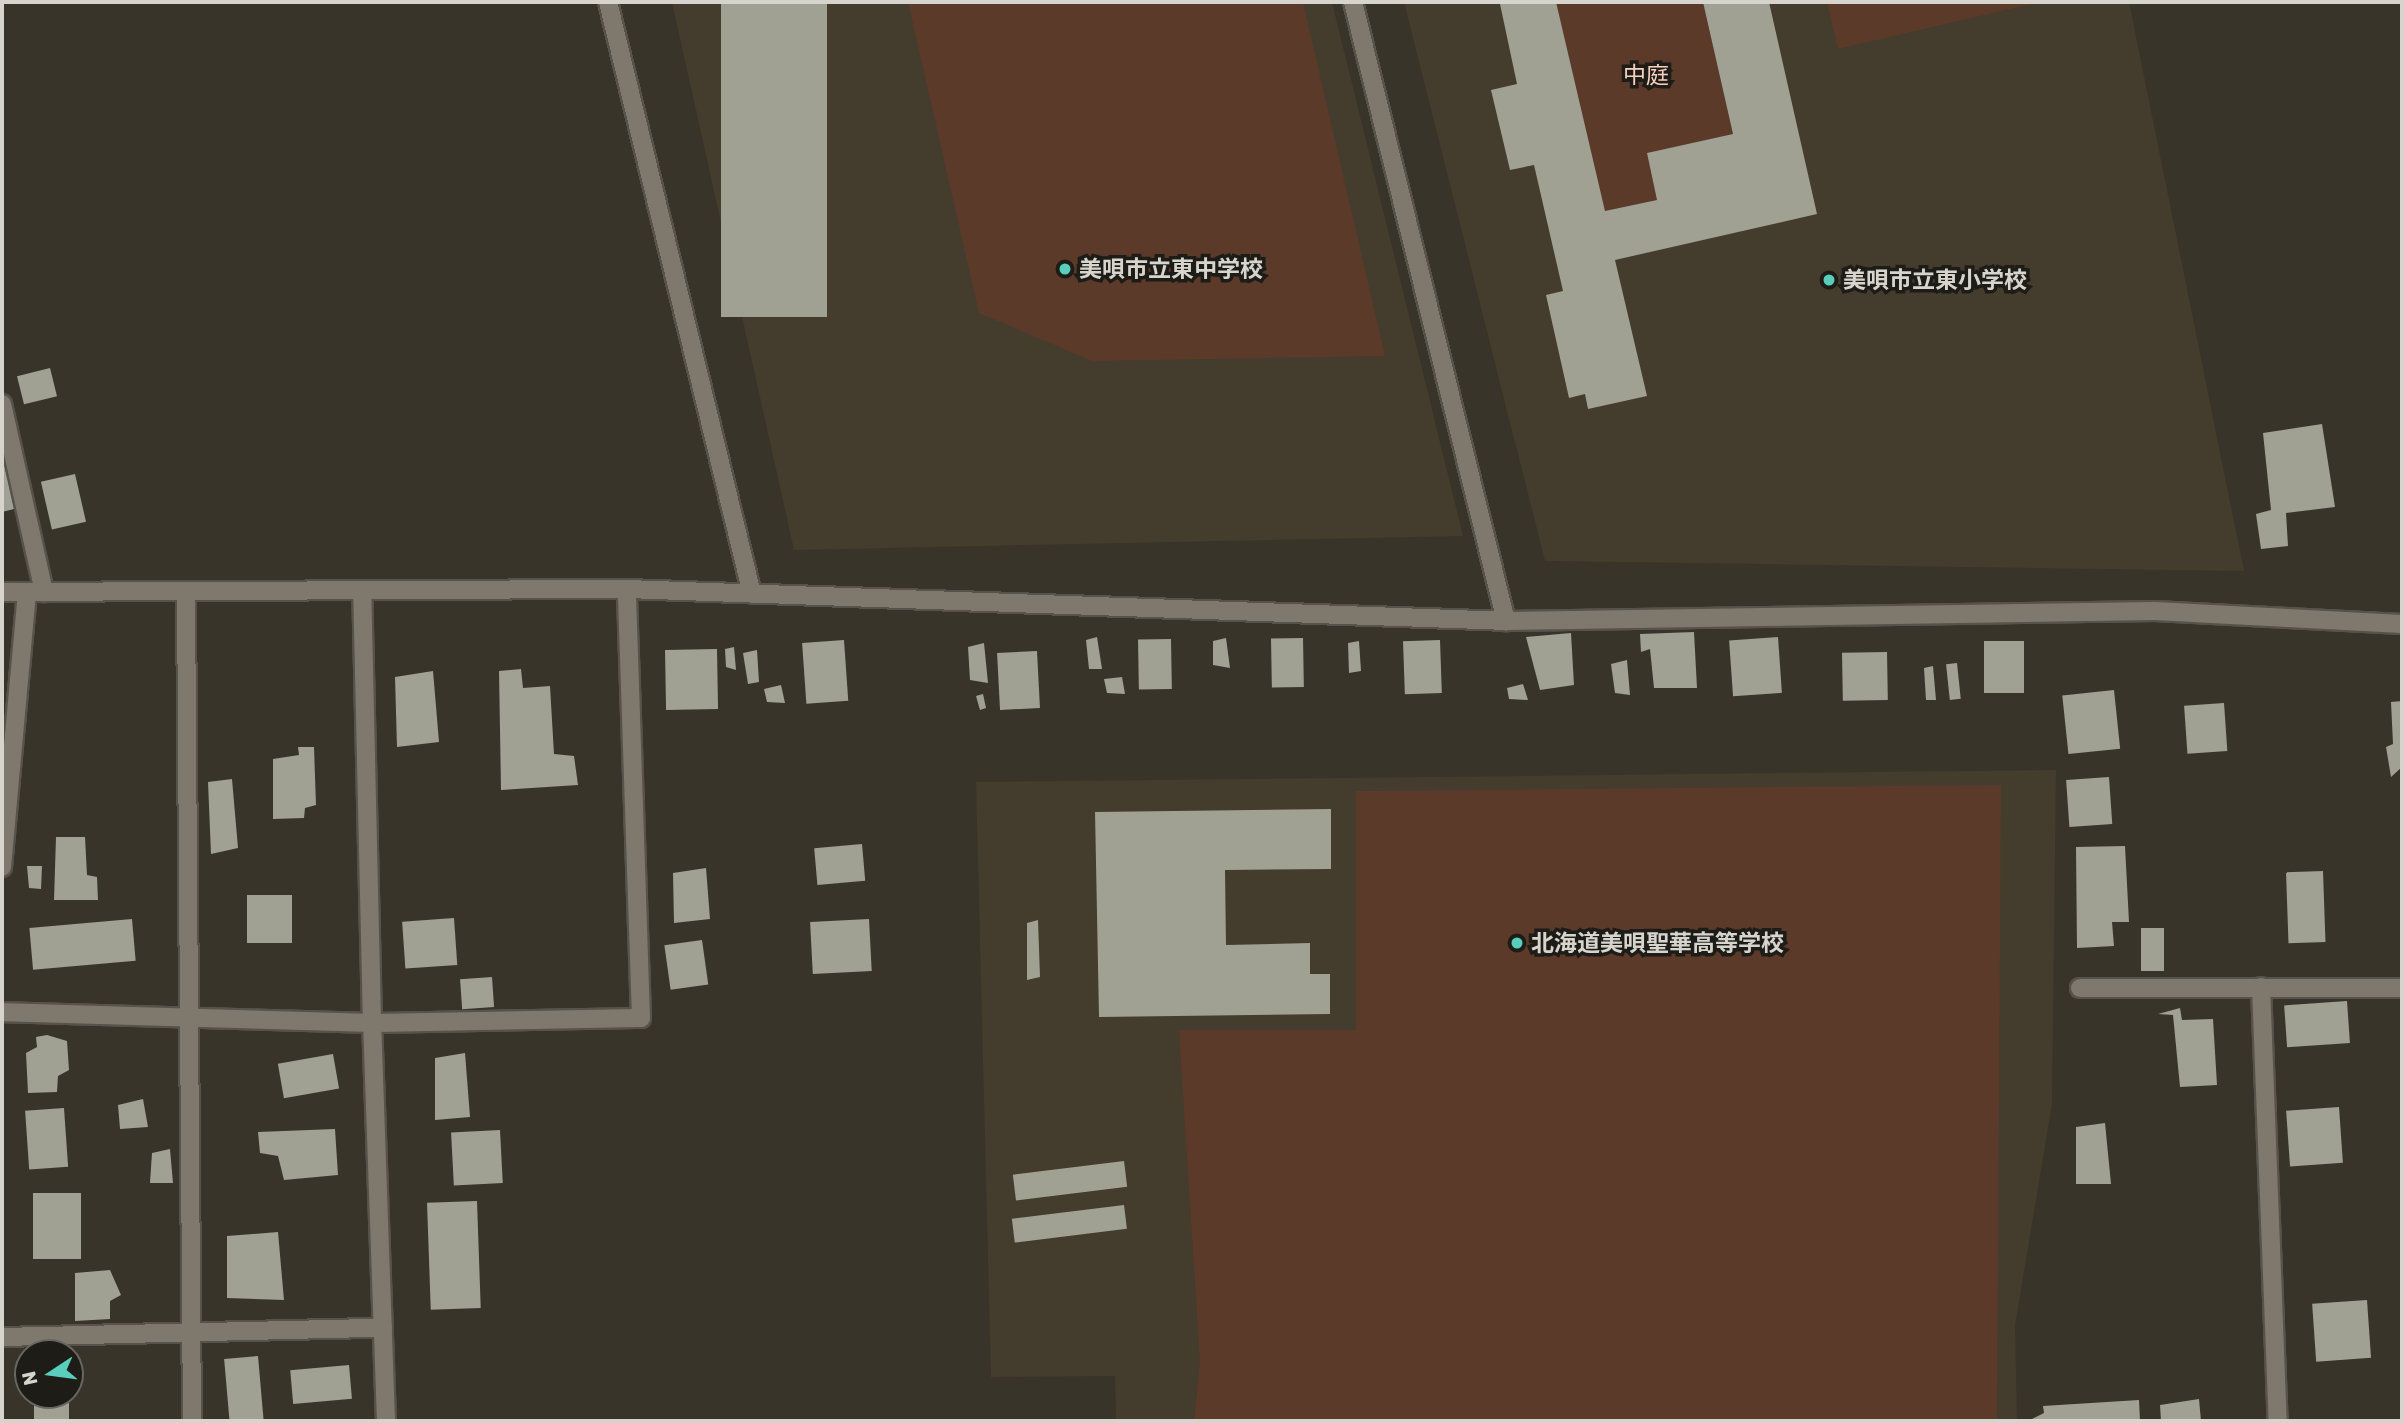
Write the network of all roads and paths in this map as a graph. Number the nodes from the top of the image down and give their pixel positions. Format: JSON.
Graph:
{"nodes":[{"id":1,"x":608,"y":2,"type":"edge"},
{"id":2,"x":1353,"y":2,"type":"edge"},
{"id":3,"x":2,"y":404,"type":"edge"},
{"id":4,"x":627,"y":589,"type":"junction"},
{"id":5,"x":362,"y":591,"type":"junction"},
{"id":6,"x":2,"y":592,"type":"edge"},
{"id":7,"x":35,"y":592,"type":"junction"},
{"id":8,"x":186,"y":592,"type":"junction"},
{"id":9,"x":752,"y":594,"type":"junction"},
{"id":10,"x":1506,"y":621,"type":"junction"},
{"id":11,"x":2402,"y":624,"type":"edge"},
{"id":12,"x":2,"y":867,"type":"edge"},
{"id":13,"x":2261,"y":987,"type":"junction"},
{"id":14,"x":2080,"y":988,"type":"dead end"},
{"id":15,"x":2402,"y":988,"type":"edge"},
{"id":16,"x":2,"y":1012,"type":"edge"},
{"id":17,"x":187,"y":1018,"type":"junction"},
{"id":18,"x":372,"y":1023,"type":"junction"},
{"id":19,"x":383,"y":1328,"type":"junction"},
{"id":20,"x":189,"y":1334,"type":"junction"},
{"id":21,"x":2,"y":1337,"type":"edge"},
{"id":22,"x":192,"y":1421,"type":"edge"},
{"id":23,"x":386,"y":1421,"type":"edge"},
{"id":24,"x":2278,"y":1421,"type":"edge"}],
"edges":[{"from":1,"to":9,"type":"street"},
{"from":2,"to":10,"type":"street"},
{"from":3,"to":7,"type":"street"},
{"from":4,"to":5,"type":"street"},
{"from":4,"to":9,"type":"street"},
{"from":4,"to":18,"type":"street"},
{"from":5,"to":8,"type":"street"},
{"from":5,"to":18,"type":"street"},
{"from":6,"to":7,"type":"street"},
{"from":7,"to":8,"type":"street"},
{"from":7,"to":12,"type":"street"},
{"from":8,"to":17,"type":"street"},
{"from":9,"to":10,"type":"street"},
{"from":10,"to":11,"type":"street"},
{"from":13,"to":14,"type":"street"},
{"from":13,"to":15,"type":"street"},
{"from":13,"to":24,"type":"street"},
{"from":16,"to":17,"type":"street"},
{"from":17,"to":18,"type":"street"},
{"from":17,"to":20,"type":"street"},
{"from":18,"to":19,"type":"street"},
{"from":19,"to":20,"type":"street"},
{"from":19,"to":23,"type":"street"},
{"from":20,"to":21,"type":"street"},
{"from":20,"to":22,"type":"street"}]}
